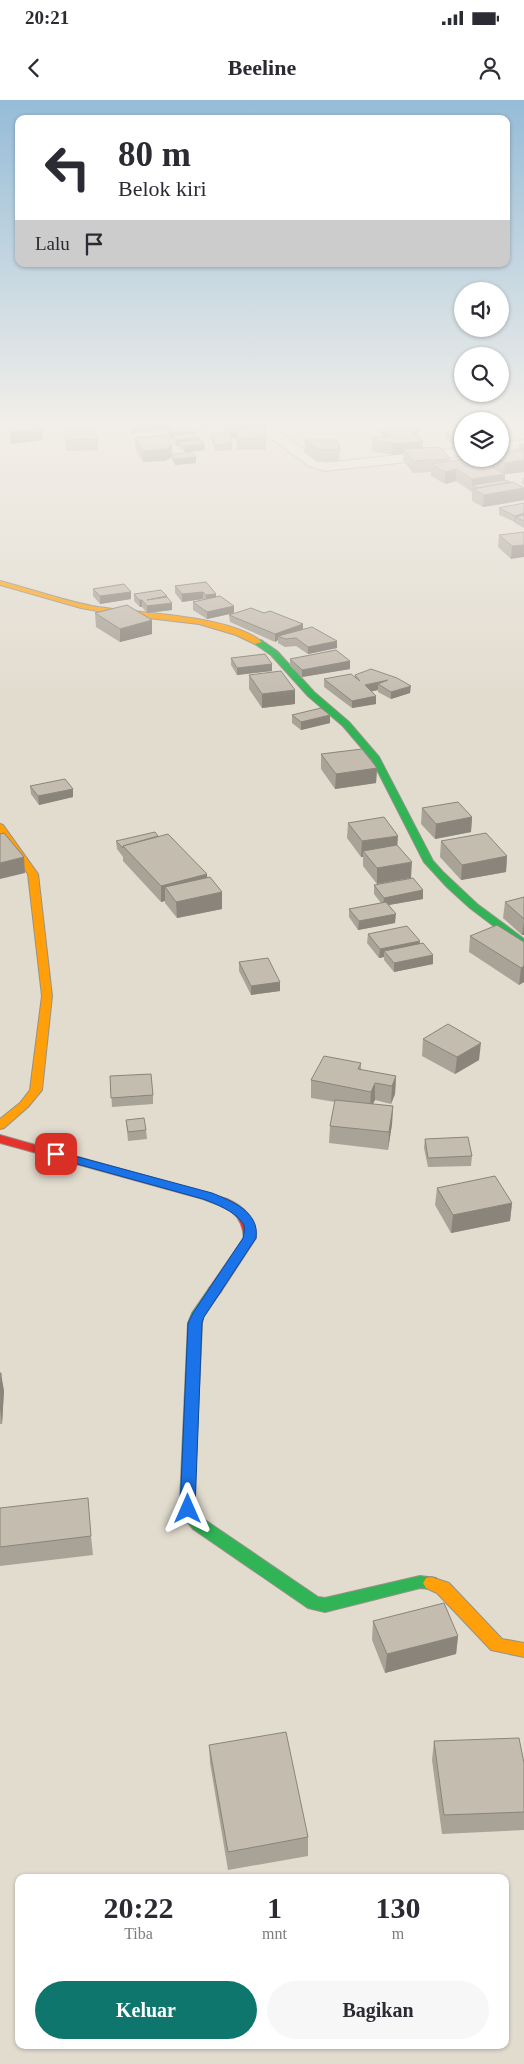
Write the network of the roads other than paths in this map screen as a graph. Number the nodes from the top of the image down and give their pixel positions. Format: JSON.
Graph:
{"nodes":[{"id":1,"x":0,"y":583,"type":"edge"},
{"id":2,"x":0,"y":827,"type":"edge"},
{"id":3,"x":524,"y":943,"type":"edge"},
{"id":4,"x":0,"y":1125,"type":"edge"},
{"id":5,"x":0,"y":1139,"type":"edge"},
{"id":6,"x":524,"y":1650,"type":"edge"}],
"edges":[{"from":1,"to":3,"type":"street"},
{"from":2,"to":4,"type":"street"},
{"from":5,"to":6,"type":"street"}]}
